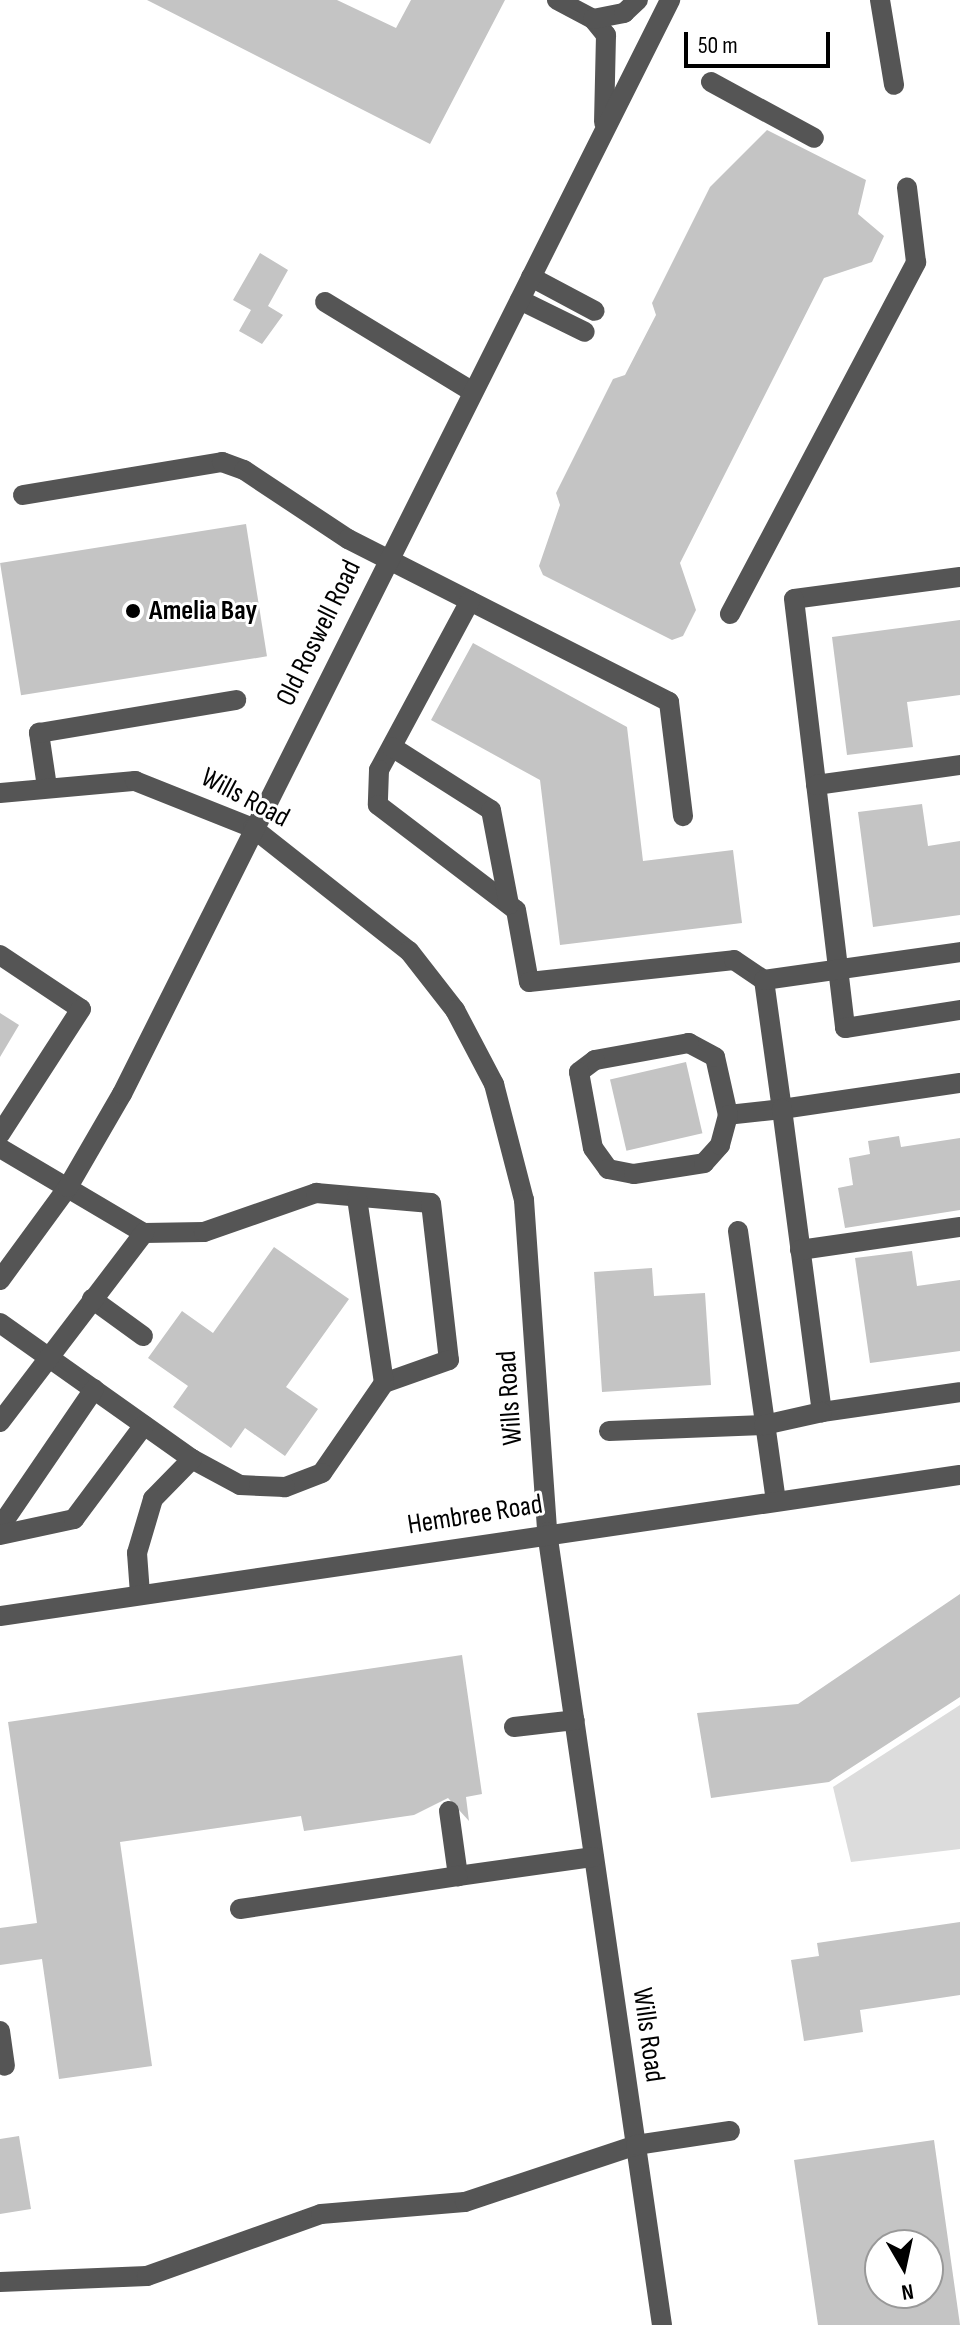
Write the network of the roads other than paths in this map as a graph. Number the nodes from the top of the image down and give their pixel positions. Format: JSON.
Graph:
{"nodes":[{"id":1,"x":557,"y":0,"type":"edge"},
{"id":2,"x":638,"y":0,"type":"edge"},
{"id":3,"x":670,"y":0,"type":"edge"},
{"id":4,"x":880,"y":0,"type":"edge"},
{"id":5,"x":593,"y":19,"type":"junction"},
{"id":6,"x":711,"y":82,"type":"dead end"},
{"id":7,"x":894,"y":85,"type":"dead end"},
{"id":8,"x":604,"y":133,"type":"junction"},
{"id":9,"x":814,"y":138,"type":"dead end"},
{"id":10,"x":907,"y":188,"type":"dead end"},
{"id":11,"x":531,"y":277,"type":"junction"},
{"id":12,"x":520,"y":300,"type":"junction"},
{"id":13,"x":325,"y":302,"type":"dead end"},
{"id":14,"x":595,"y":311,"type":"dead end"},
{"id":15,"x":585,"y":332,"type":"dead end"},
{"id":16,"x":473,"y":392,"type":"junction"},
{"id":17,"x":23,"y":495,"type":"dead end"},
{"id":18,"x":387,"y":559,"type":"junction"},
{"id":19,"x":960,"y":577,"type":"edge"},
{"id":20,"x":470,"y":601,"type":"junction"},
{"id":21,"x":730,"y":614,"type":"dead end"},
{"id":22,"x":236,"y":700,"type":"dead end"},
{"id":23,"x":392,"y":747,"type":"junction"},
{"id":24,"x":960,"y":765,"type":"edge"},
{"id":25,"x":816,"y":785,"type":"junction"},
{"id":26,"x":47,"y":787,"type":"junction"},
{"id":27,"x":0,"y":793,"type":"edge"},
{"id":28,"x":683,"y":816,"type":"dead end"},
{"id":29,"x":253,"y":828,"type":"junction"},
{"id":30,"x":509,"y":904,"type":"junction"},
{"id":31,"x":960,"y":952,"type":"edge"},
{"id":32,"x":0,"y":955,"type":"edge"},
{"id":33,"x":837,"y":968,"type":"junction"},
{"id":34,"x":764,"y":980,"type":"junction"},
{"id":35,"x":960,"y":1010,"type":"edge"},
{"id":36,"x":960,"y":1083,"type":"edge"},
{"id":37,"x":782,"y":1109,"type":"junction"},
{"id":38,"x":728,"y":1115,"type":"junction"},
{"id":39,"x":0,"y":1134,"type":"edge"},
{"id":40,"x":0,"y":1148,"type":"edge"},
{"id":41,"x":68,"y":1187,"type":"junction"},
{"id":42,"x":357,"y":1198,"type":"junction"},
{"id":43,"x":960,"y":1227,"type":"edge"},
{"id":44,"x":738,"y":1231,"type":"dead end"},
{"id":45,"x":144,"y":1233,"type":"junction"},
{"id":46,"x":800,"y":1250,"type":"junction"},
{"id":47,"x":0,"y":1280,"type":"edge"},
{"id":48,"x":92,"y":1299,"type":"junction"},
{"id":49,"x":0,"y":1323,"type":"edge"},
{"id":50,"x":143,"y":1336,"type":"dead end"},
{"id":51,"x":47,"y":1356,"type":"junction"},
{"id":52,"x":384,"y":1383,"type":"junction"},
{"id":53,"x":94,"y":1389,"type":"junction"},
{"id":54,"x":960,"y":1392,"type":"edge"},
{"id":55,"x":822,"y":1412,"type":"junction"},
{"id":56,"x":0,"y":1422,"type":"edge"},
{"id":57,"x":144,"y":1425,"type":"junction"},
{"id":58,"x":764,"y":1425,"type":"junction"},
{"id":59,"x":609,"y":1431,"type":"dead end"},
{"id":60,"x":192,"y":1459,"type":"junction"},
{"id":61,"x":960,"y":1475,"type":"edge"},
{"id":62,"x":776,"y":1501,"type":"junction"},
{"id":63,"x":0,"y":1527,"type":"edge"},
{"id":64,"x":547,"y":1532,"type":"junction"},
{"id":65,"x":0,"y":1535,"type":"edge"},
{"id":66,"x":140,"y":1594,"type":"junction"},
{"id":67,"x":0,"y":1616,"type":"edge"},
{"id":68,"x":575,"y":1720,"type":"junction"},
{"id":69,"x":514,"y":1727,"type":"dead end"},
{"id":70,"x":449,"y":1811,"type":"dead end"},
{"id":71,"x":594,"y":1857,"type":"junction"},
{"id":72,"x":458,"y":1876,"type":"junction"},
{"id":73,"x":240,"y":1909,"type":"dead end"},
{"id":74,"x":0,"y":2031,"type":"edge"},
{"id":75,"x":5,"y":2066,"type":"dead end"},
{"id":76,"x":730,"y":2131,"type":"dead end"},
{"id":77,"x":636,"y":2145,"type":"junction"},
{"id":78,"x":0,"y":2282,"type":"edge"},
{"id":79,"x":662,"y":2325,"type":"edge"}],
"edges":[{"from":1,"to":5,"type":"street"},
{"from":2,"to":5,"type":"street"},
{"from":3,"to":8,"type":"street","name":"Old Roswell Road"},
{"from":4,"to":7,"type":"street"},
{"from":5,"to":8,"type":"street"},
{"from":6,"to":9,"type":"street"},
{"from":8,"to":11,"type":"street","name":"Old Roswell Road"},
{"from":10,"to":21,"type":"street"},
{"from":11,"to":12,"type":"street","name":"Old Roswell Road"},
{"from":11,"to":14,"type":"street"},
{"from":12,"to":15,"type":"street"},
{"from":12,"to":16,"type":"street","name":"Old Roswell Road"},
{"from":13,"to":16,"type":"street"},
{"from":16,"to":18,"type":"street","name":"Old Roswell Road"},
{"from":17,"to":18,"type":"street"},
{"from":18,"to":20,"type":"street"},
{"from":18,"to":29,"type":"street","name":"Old Roswell Road"},
{"from":19,"to":25,"type":"street"},
{"from":20,"to":23,"type":"street"},
{"from":20,"to":28,"type":"street"},
{"from":22,"to":26,"type":"street"},
{"from":23,"to":30,"type":"street"},
{"from":23,"to":30,"type":"street"},
{"from":24,"to":25,"type":"street"},
{"from":25,"to":33,"type":"street"},
{"from":26,"to":27,"type":"street","name":"Wills Road"},
{"from":26,"to":29,"type":"street","name":"Wills Road"},
{"from":29,"to":41,"type":"street","name":"Old Roswell Road"},
{"from":29,"to":64,"type":"street","name":"Wills Road"},
{"from":30,"to":34,"type":"street"},
{"from":31,"to":33,"type":"street"},
{"from":32,"to":39,"type":"street"},
{"from":33,"to":34,"type":"street"},
{"from":33,"to":35,"type":"street"},
{"from":34,"to":37,"type":"street"},
{"from":36,"to":37,"type":"street"},
{"from":37,"to":38,"type":"street"},
{"from":37,"to":46,"type":"street"},
{"from":38,"to":38,"type":"street"},
{"from":40,"to":41,"type":"street"},
{"from":41,"to":45,"type":"street"},
{"from":41,"to":47,"type":"street","name":"Old Roswell Road"},
{"from":42,"to":45,"type":"street"},
{"from":42,"to":52,"type":"street"},
{"from":42,"to":52,"type":"street"},
{"from":43,"to":46,"type":"street"},
{"from":44,"to":58,"type":"street"},
{"from":45,"to":48,"type":"street"},
{"from":46,"to":55,"type":"street"},
{"from":48,"to":50,"type":"street"},
{"from":48,"to":51,"type":"street"},
{"from":49,"to":51,"type":"street"},
{"from":51,"to":53,"type":"street"},
{"from":51,"to":56,"type":"street"},
{"from":52,"to":60,"type":"street"},
{"from":53,"to":57,"type":"street"},
{"from":53,"to":63,"type":"street"},
{"from":54,"to":55,"type":"street"},
{"from":55,"to":58,"type":"street"},
{"from":57,"to":60,"type":"street"},
{"from":57,"to":65,"type":"street"},
{"from":58,"to":59,"type":"street"},
{"from":58,"to":62,"type":"street"},
{"from":60,"to":66,"type":"street"},
{"from":61,"to":62,"type":"street","name":"Hembree Road"},
{"from":62,"to":64,"type":"street","name":"Hembree Road"},
{"from":64,"to":66,"type":"street","name":"Hembree Road"},
{"from":64,"to":68,"type":"street","name":"Wills Road"},
{"from":66,"to":67,"type":"street","name":"Hembree Road"},
{"from":68,"to":69,"type":"street"},
{"from":68,"to":71,"type":"street","name":"Wills Road"},
{"from":70,"to":72,"type":"street"},
{"from":71,"to":72,"type":"street"},
{"from":71,"to":77,"type":"street","name":"Wills Road"},
{"from":72,"to":73,"type":"street"},
{"from":74,"to":75,"type":"street"},
{"from":76,"to":77,"type":"street"},
{"from":77,"to":78,"type":"street"},
{"from":77,"to":79,"type":"street","name":"Wills Road"}]}
